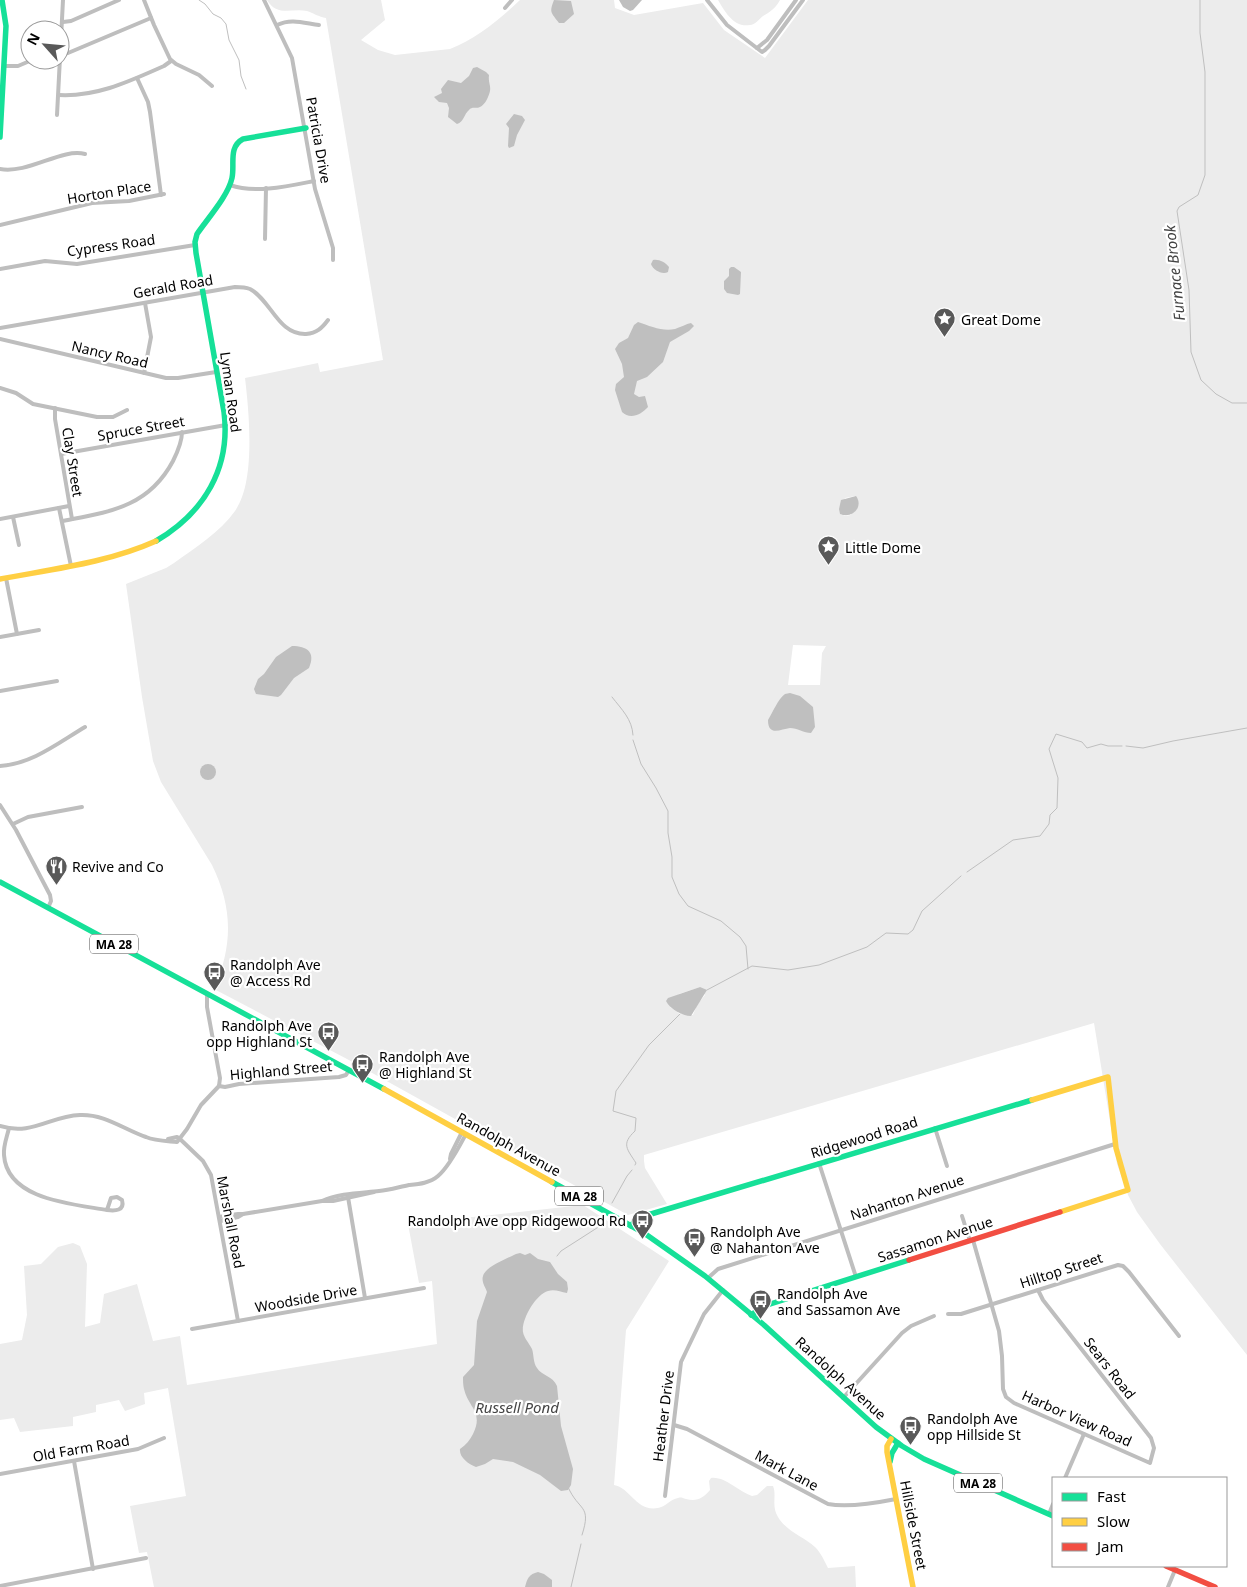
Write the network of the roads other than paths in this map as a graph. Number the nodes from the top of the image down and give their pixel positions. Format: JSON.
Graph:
{"nodes":[{"id":1,"x":2,"y":0,"type":"edge"},
{"id":2,"x":64,"y":0,"type":"edge"},
{"id":3,"x":119,"y":0,"type":"edge"},
{"id":4,"x":144,"y":0,"type":"edge"},
{"id":5,"x":264,"y":0,"type":"edge"},
{"id":6,"x":512,"y":0,"type":"edge"},
{"id":7,"x":707,"y":0,"type":"edge"},
{"id":8,"x":796,"y":0,"type":"edge"},
{"id":9,"x":803,"y":0,"type":"edge"},
{"id":10,"x":505,"y":8,"type":"dead end"},
{"id":11,"x":151,"y":18,"type":"junction"},
{"id":12,"x":63,"y":20,"type":"edge"},
{"id":13,"x":70,"y":21,"type":"edge"},
{"id":14,"x":277,"y":25,"type":"junction"},
{"id":15,"x":319,"y":25,"type":"dead end"},
{"id":16,"x":756,"y":48,"type":"junction"},
{"id":17,"x":70,"y":52,"type":"edge"},
{"id":18,"x":171,"y":61,"type":"junction"},
{"id":19,"x":20,"y":65,"type":"edge"},
{"id":20,"x":2,"y":66,"type":"edge"},
{"id":21,"x":60,"y":70,"type":"edge"},
{"id":22,"x":137,"y":78,"type":"junction"},
{"id":23,"x":212,"y":86,"type":"dead end"},
{"id":24,"x":59,"y":95,"type":"junction"},
{"id":25,"x":57,"y":115,"type":"dead end"},
{"id":26,"x":306,"y":128,"type":"junction"},
{"id":27,"x":0,"y":137,"type":"edge"},
{"id":28,"x":85,"y":154,"type":"dead end"},
{"id":29,"x":0,"y":169,"type":"edge"},
{"id":30,"x":314,"y":181,"type":"junction"},
{"id":31,"x":230,"y":185,"type":"junction"},
{"id":32,"x":266,"y":188,"type":"junction"},
{"id":33,"x":0,"y":225,"type":"edge"},
{"id":34,"x":265,"y":239,"type":"dead end"},
{"id":35,"x":195,"y":245,"type":"junction"},
{"id":36,"x":333,"y":260,"type":"dead end"},
{"id":37,"x":0,"y":269,"type":"edge"},
{"id":38,"x":202,"y":292,"type":"junction"},
{"id":39,"x":145,"y":303,"type":"junction"},
{"id":40,"x":328,"y":320,"type":"dead end"},
{"id":41,"x":0,"y":328,"type":"edge"},
{"id":42,"x":0,"y":339,"type":"edge"},
{"id":43,"x":216,"y":372,"type":"junction"},
{"id":44,"x":144,"y":373,"type":"junction"},
{"id":45,"x":0,"y":388,"type":"edge"},
{"id":46,"x":56,"y":408,"type":"junction"},
{"id":47,"x":127,"y":410,"type":"dead end"},
{"id":48,"x":226,"y":425,"type":"junction"},
{"id":49,"x":182,"y":432,"type":"junction"},
{"id":50,"x":61,"y":454,"type":"junction"},
{"id":51,"x":69,"y":506,"type":"junction"},
{"id":52,"x":59,"y":508,"type":"junction"},
{"id":53,"x":14,"y":517,"type":"junction"},
{"id":54,"x":0,"y":519,"type":"edge"},
{"id":55,"x":72,"y":519,"type":"junction"},
{"id":56,"x":62,"y":521,"type":"junction"},
{"id":57,"x":20,"y":545,"type":"dead end"},
{"id":58,"x":71,"y":566,"type":"junction"},
{"id":59,"x":3,"y":579,"type":"edge"},
{"id":60,"x":39,"y":630,"type":"dead end"},
{"id":61,"x":17,"y":634,"type":"junction"},
{"id":62,"x":0,"y":637,"type":"edge"},
{"id":63,"x":57,"y":680,"type":"dead end"},
{"id":64,"x":0,"y":691,"type":"edge"},
{"id":65,"x":84,"y":727,"type":"dead end"},
{"id":66,"x":0,"y":766,"type":"edge"},
{"id":67,"x":0,"y":805,"type":"edge"},
{"id":68,"x":82,"y":807,"type":"dead end"},
{"id":69,"x":13,"y":824,"type":"junction"},
{"id":70,"x":0,"y":882,"type":"edge"},
{"id":71,"x":48,"y":908,"type":"junction"},
{"id":72,"x":208,"y":994,"type":"junction"},
{"id":73,"x":349,"y":1070,"type":"junction"},
{"id":74,"x":219,"y":1086,"type":"junction"},
{"id":75,"x":0,"y":1126,"type":"edge"},
{"id":76,"x":9,"y":1128,"type":"junction"},
{"id":77,"x":935,"y":1128,"type":"junction"},
{"id":78,"x":464,"y":1133,"type":"junction"},
{"id":79,"x":180,"y":1139,"type":"junction"},
{"id":80,"x":1115,"y":1144,"type":"junction"},
{"id":81,"x":820,"y":1164,"type":"junction"},
{"id":82,"x":947,"y":1166,"type":"dead end"},
{"id":83,"x":348,"y":1196,"type":"junction"},
{"id":84,"x":106,"y":1210,"type":"junction"},
{"id":85,"x":962,"y":1216,"type":"dead end"},
{"id":86,"x":219,"y":1219,"type":"junction"},
{"id":87,"x":631,"y":1226,"type":"junction"},
{"id":88,"x":840,"y":1230,"type":"junction"},
{"id":89,"x":972,"y":1240,"type":"junction"},
{"id":90,"x":856,"y":1277,"type":"junction"},
{"id":91,"x":708,"y":1278,"type":"junction"},
{"id":92,"x":424,"y":1288,"type":"dead end"},
{"id":93,"x":723,"y":1290,"type":"junction"},
{"id":94,"x":1038,"y":1290,"type":"junction"},
{"id":95,"x":365,"y":1298,"type":"junction"},
{"id":96,"x":992,"y":1304,"type":"junction"},
{"id":97,"x":948,"y":1314,"type":"dead end"},
{"id":98,"x":751,"y":1315,"type":"junction"},
{"id":99,"x":934,"y":1316,"type":"dead end"},
{"id":100,"x":238,"y":1321,"type":"junction"},
{"id":101,"x":192,"y":1329,"type":"dead end"},
{"id":102,"x":1180,"y":1336,"type":"dead end"},
{"id":103,"x":843,"y":1398,"type":"junction"},
{"id":104,"x":674,"y":1425,"type":"junction"},
{"id":105,"x":1084,"y":1434,"type":"junction"},
{"id":106,"x":164,"y":1438,"type":"dead end"},
{"id":107,"x":891,"y":1438,"type":"junction"},
{"id":108,"x":898,"y":1443,"type":"junction"},
{"id":109,"x":74,"y":1461,"type":"junction"},
{"id":110,"x":1150,"y":1463,"type":"joint"},
{"id":111,"x":890,"y":1467,"type":"junction"},
{"id":112,"x":0,"y":1474,"type":"edge"},
{"id":113,"x":1064,"y":1477,"type":"edge"},
{"id":114,"x":665,"y":1496,"type":"dead end"},
{"id":115,"x":896,"y":1499,"type":"junction"},
{"id":116,"x":1051,"y":1515,"type":"edge"},
{"id":117,"x":146,"y":1558,"type":"dead end"},
{"id":118,"x":1168,"y":1567,"type":"edge"},
{"id":119,"x":94,"y":1569,"type":"junction"},
{"id":120,"x":1176,"y":1570,"type":"junction"},
{"id":121,"x":0,"y":1586,"type":"edge"},
{"id":122,"x":913,"y":1587,"type":"edge"},
{"id":123,"x":1168,"y":1587,"type":"edge"},
{"id":124,"x":1215,"y":1587,"type":"edge"}],
"edges":[{"from":1,"to":20,"type":"street"},
{"from":2,"to":12,"type":"street"},
{"from":3,"to":13,"type":"street"},
{"from":4,"to":11,"type":"street"},
{"from":5,"to":14,"type":"street","name":"Patricia Drive"},
{"from":6,"to":10,"type":"street"},
{"from":7,"to":16,"type":"street"},
{"from":8,"to":16,"type":"street"},
{"from":9,"to":16,"type":"street"},
{"from":11,"to":17,"type":"street"},
{"from":11,"to":18,"type":"street"},
{"from":14,"to":15,"type":"street"},
{"from":14,"to":26,"type":"street","name":"Patricia Drive"},
{"from":18,"to":22,"type":"street"},
{"from":18,"to":23,"type":"street"},
{"from":19,"to":20,"type":"street"},
{"from":20,"to":27,"type":"street"},
{"from":21,"to":24,"type":"street"},
{"from":22,"to":24,"type":"street"},
{"from":22,"to":33,"type":"street","name":"Horton Place"},
{"from":24,"to":25,"type":"street"},
{"from":26,"to":30,"type":"street","name":"Patricia Drive"},
{"from":26,"to":31,"type":"street"},
{"from":28,"to":29,"type":"street"},
{"from":30,"to":32,"type":"street"},
{"from":30,"to":36,"type":"street","name":"Patricia Drive"},
{"from":31,"to":32,"type":"street"},
{"from":31,"to":35,"type":"street"},
{"from":32,"to":34,"type":"street"},
{"from":35,"to":37,"type":"street","name":"Cypress Road"},
{"from":35,"to":38,"type":"street","name":"Lyman Road"},
{"from":38,"to":39,"type":"street","name":"Gerald Road"},
{"from":38,"to":40,"type":"street","name":"Gerald Road"},
{"from":38,"to":43,"type":"street","name":"Lyman Road"},
{"from":39,"to":41,"type":"street","name":"Gerald Road"},
{"from":39,"to":44,"type":"street"},
{"from":42,"to":44,"type":"street","name":"Nancy Road"},
{"from":43,"to":44,"type":"street","name":"Nancy Road"},
{"from":43,"to":48,"type":"street","name":"Lyman Road"},
{"from":45,"to":46,"type":"street"},
{"from":46,"to":47,"type":"street"},
{"from":46,"to":50,"type":"street","name":"Clay Street"},
{"from":48,"to":49,"type":"street","name":"Spruce Street"},
{"from":48,"to":58,"type":"street","name":"Lyman Road"},
{"from":49,"to":50,"type":"street","name":"Spruce Street"},
{"from":49,"to":55,"type":"street"},
{"from":50,"to":51,"type":"street","name":"Clay Street"},
{"from":51,"to":52,"type":"street"},
{"from":51,"to":55,"type":"street","name":"Clay Street"},
{"from":52,"to":53,"type":"street"},
{"from":52,"to":56,"type":"street"},
{"from":53,"to":54,"type":"street"},
{"from":53,"to":57,"type":"street"},
{"from":55,"to":56,"type":"street"},
{"from":56,"to":58,"type":"street"},
{"from":58,"to":59,"type":"street","name":"Lyman Road"},
{"from":59,"to":61,"type":"street"},
{"from":60,"to":61,"type":"street"},
{"from":61,"to":62,"type":"street"},
{"from":63,"to":64,"type":"street"},
{"from":65,"to":66,"type":"street"},
{"from":67,"to":69,"type":"street"},
{"from":68,"to":69,"type":"street"},
{"from":69,"to":71,"type":"street"},
{"from":70,"to":71,"type":"street","name":"Randolph Avenue","number":"MA 28"},
{"from":71,"to":72,"type":"street","name":"Randolph Avenue","number":"MA 28"},
{"from":72,"to":73,"type":"street","name":"Randolph Avenue","number":"MA 28"},
{"from":72,"to":74,"type":"street"},
{"from":73,"to":74,"type":"street","name":"Highland Street"},
{"from":73,"to":78,"type":"street","name":"Randolph Avenue","number":"MA 28"},
{"from":74,"to":79,"type":"street","name":"Highland Street"},
{"from":75,"to":76,"type":"street"},
{"from":76,"to":79,"type":"street"},
{"from":76,"to":84,"type":"street"},
{"from":77,"to":80,"type":"street","name":"Ridgewood Road"},
{"from":77,"to":81,"type":"street","name":"Ridgewood Road"},
{"from":77,"to":82,"type":"street"},
{"from":78,"to":83,"type":"street"},
{"from":78,"to":87,"type":"street","name":"Randolph Avenue","number":"MA 28"},
{"from":79,"to":86,"type":"street","name":"Marshall Road"},
{"from":80,"to":88,"type":"street","name":"Nahanton Avenue"},
{"from":80,"to":89,"type":"street","name":"Sassamon Avenue"},
{"from":81,"to":87,"type":"street","name":"Ridgewood Road"},
{"from":81,"to":88,"type":"street"},
{"from":83,"to":86,"type":"street"},
{"from":83,"to":95,"type":"street"},
{"from":84,"to":84,"type":"street"},
{"from":85,"to":89,"type":"street","name":"Harbor View Road"},
{"from":86,"to":100,"type":"street","name":"Marshall Road"},
{"from":87,"to":91,"type":"street","name":"Randolph Avenue","number":"MA 28"},
{"from":88,"to":90,"type":"street"},
{"from":88,"to":91,"type":"street","name":"Nahanton Avenue"},
{"from":89,"to":90,"type":"street","name":"Sassamon Avenue"},
{"from":89,"to":96,"type":"street","name":"Harbor View Road"},
{"from":90,"to":98,"type":"street","name":"Sassamon Avenue"},
{"from":91,"to":93,"type":"street","name":"Randolph Avenue","number":"MA 28"},
{"from":92,"to":95,"type":"street","name":"Woodside Drive"},
{"from":93,"to":98,"type":"street","name":"Randolph Avenue","number":"MA 28"},
{"from":93,"to":104,"type":"street","name":"Heather Drive"},
{"from":94,"to":96,"type":"street","name":"Hilltop Street"},
{"from":94,"to":102,"type":"street","name":"Hilltop Street"},
{"from":94,"to":110,"type":"street","name":"Sears Road"},
{"from":95,"to":100,"type":"street","name":"Woodside Drive"},
{"from":96,"to":97,"type":"street","name":"Hilltop Street"},
{"from":96,"to":105,"type":"street","name":"Harbor View Road"},
{"from":98,"to":103,"type":"street","name":"Randolph Avenue","number":"MA 28"},
{"from":99,"to":103,"type":"street"},
{"from":100,"to":101,"type":"street","name":"Woodside Drive"},
{"from":103,"to":107,"type":"street","name":"Randolph Avenue","number":"MA 28"},
{"from":104,"to":114,"type":"street","name":"Heather Drive"},
{"from":104,"to":115,"type":"street","name":"Mark Lane"},
{"from":105,"to":110,"type":"street","name":"Harbor View Road"},
{"from":105,"to":113,"type":"street"},
{"from":106,"to":109,"type":"street","name":"Old Farm Road"},
{"from":107,"to":108,"type":"street","name":"Randolph Avenue","number":"MA 28"},
{"from":107,"to":111,"type":"street","name":"Hillside Street"},
{"from":108,"to":111,"type":"street","name":"Hillside Street"},
{"from":108,"to":116,"type":"street","name":"Randolph Avenue","number":"MA 28"},
{"from":109,"to":112,"type":"street","name":"Old Farm Road"},
{"from":109,"to":119,"type":"street"},
{"from":111,"to":115,"type":"street","name":"Hillside Street"},
{"from":115,"to":122,"type":"street","name":"Hillside Street"},
{"from":117,"to":119,"type":"street"},
{"from":118,"to":120,"type":"street"},
{"from":119,"to":121,"type":"street"},
{"from":120,"to":123,"type":"street"},
{"from":120,"to":124,"type":"street"}]}
